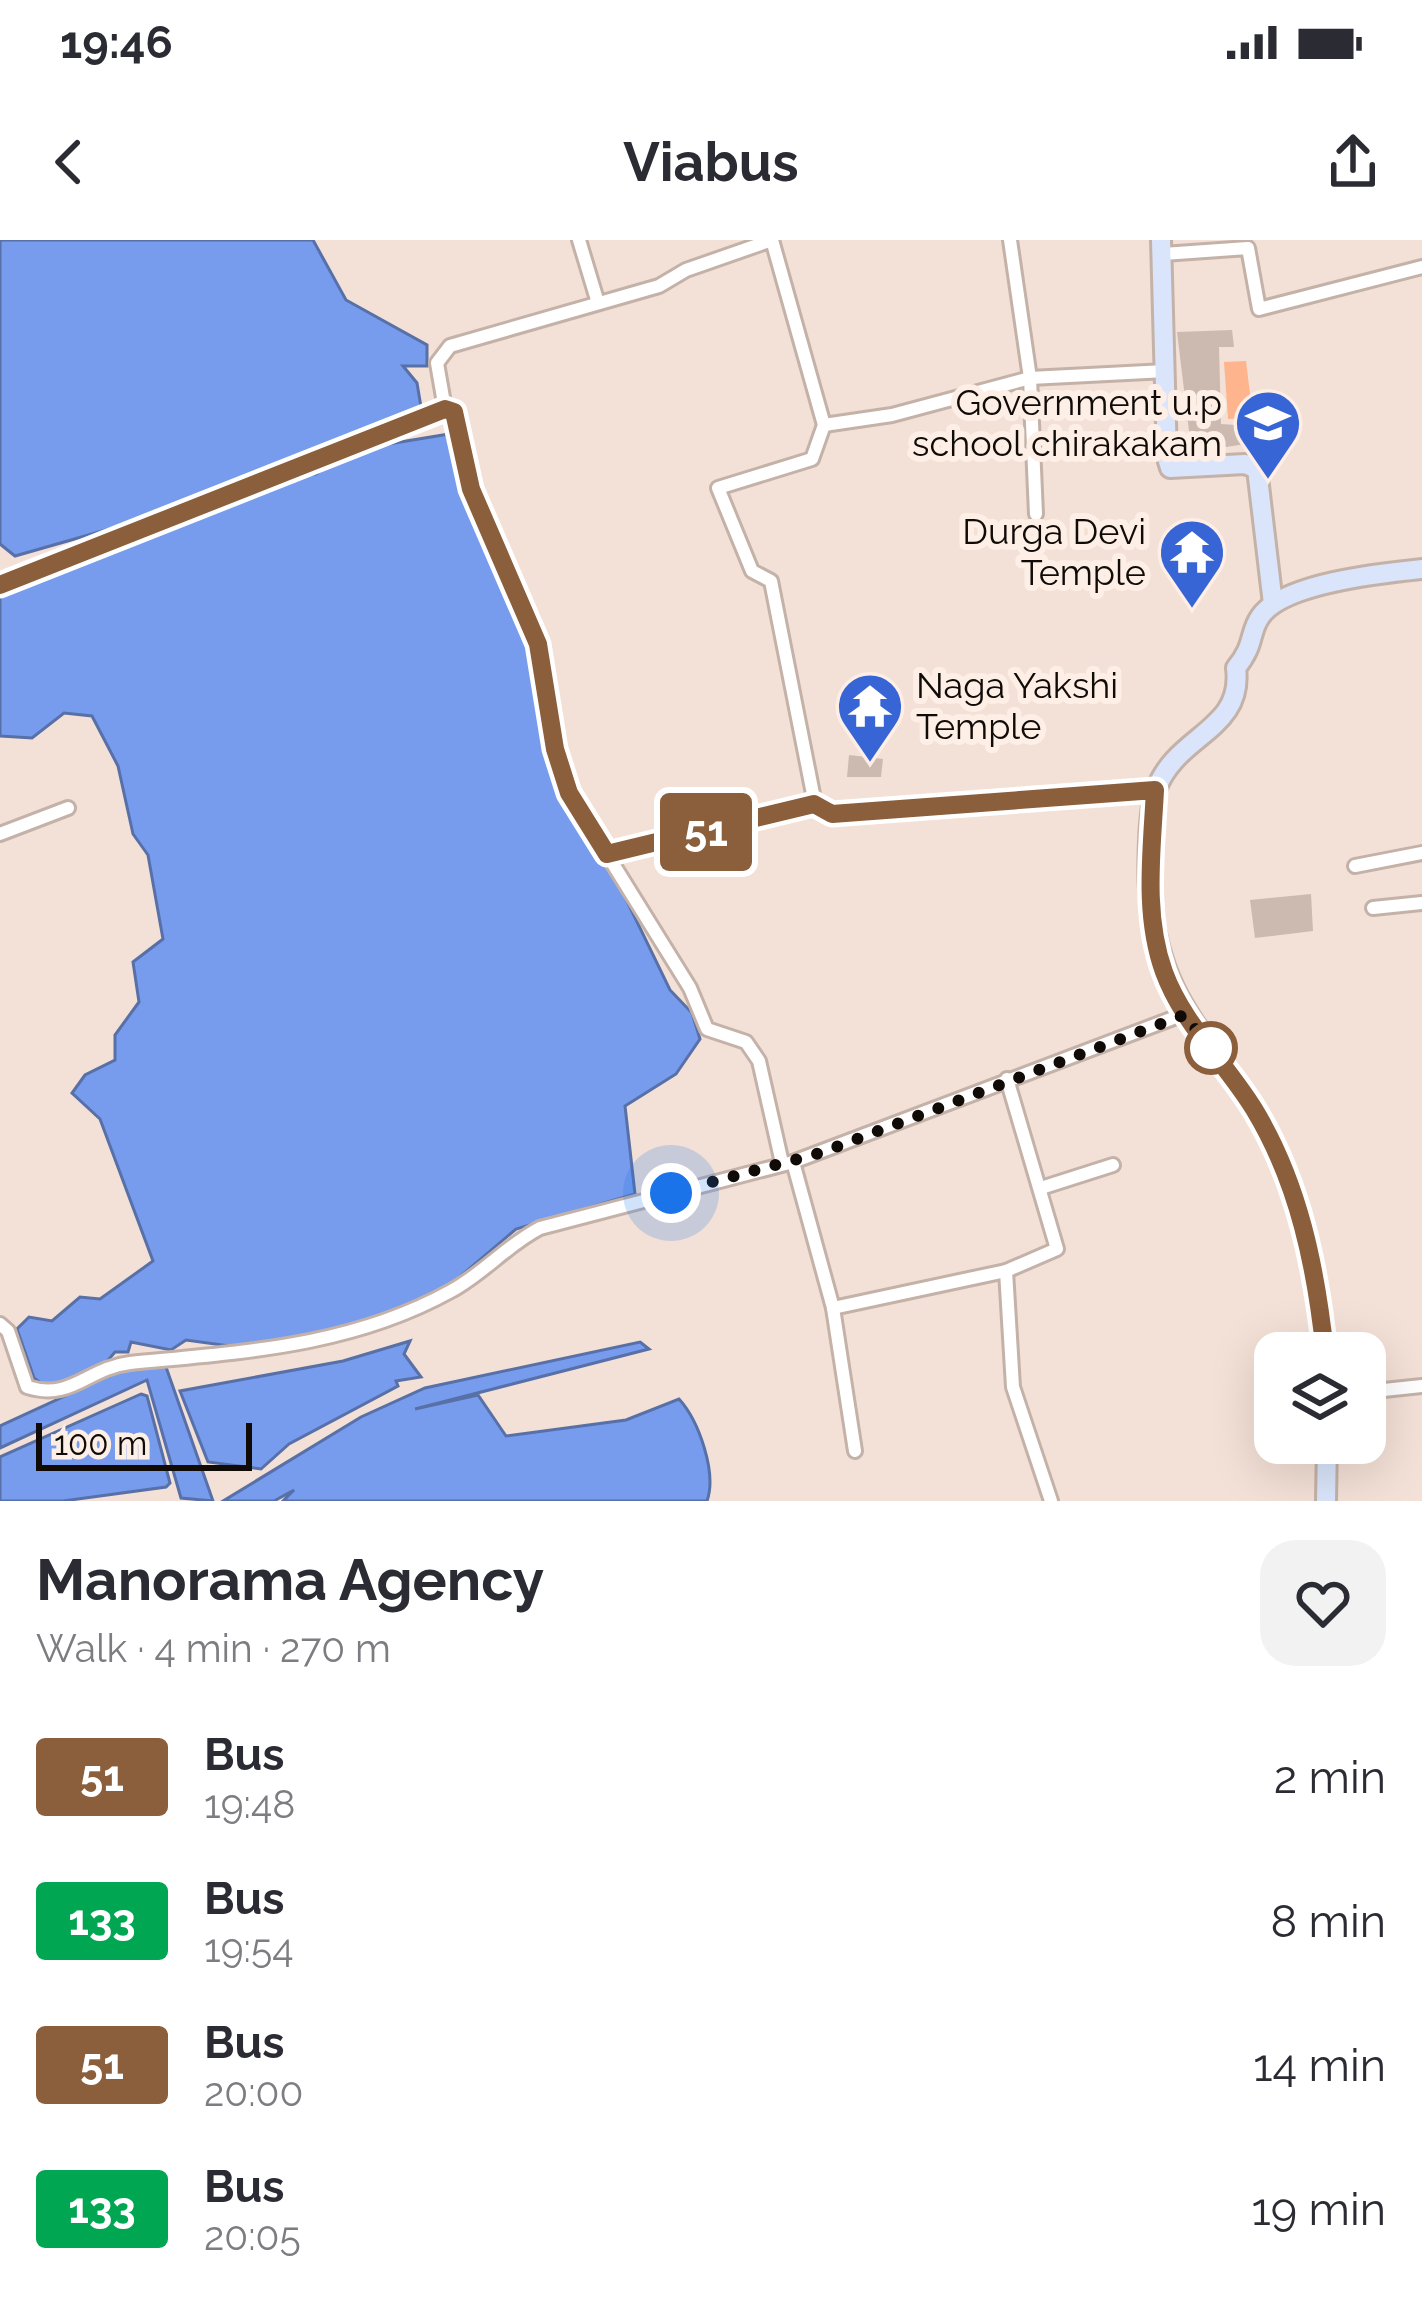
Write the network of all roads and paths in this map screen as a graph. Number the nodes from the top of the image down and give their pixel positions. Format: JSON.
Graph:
{"nodes":[{"id":1,"x":579,"y":240,"type":"edge"},
{"id":2,"x":1010,"y":240,"type":"edge"},
{"id":3,"x":1162,"y":247,"type":"edge"},
{"id":4,"x":1422,"y":267,"type":"edge"},
{"id":5,"x":598,"y":303,"type":"junction"},
{"id":6,"x":1166,"y":370,"type":"junction"},
{"id":7,"x":1030,"y":379,"type":"junction"},
{"id":8,"x":445,"y":409,"type":"junction"},
{"id":9,"x":824,"y":425,"type":"junction"},
{"id":10,"x":1036,"y":514,"type":"dead end"},
{"id":11,"x":1422,"y":568,"type":"edge"},
{"id":12,"x":0,"y":585,"type":"edge"},
{"id":13,"x":1273,"y":604,"type":"junction"},
{"id":14,"x":1155,"y":790,"type":"junction"},
{"id":15,"x":814,"y":804,"type":"junction"},
{"id":16,"x":68,"y":808,"type":"dead end"},
{"id":17,"x":0,"y":834,"type":"edge"},
{"id":18,"x":1422,"y":853,"type":"edge"},
{"id":19,"x":607,"y":854,"type":"junction"},
{"id":20,"x":1354,"y":866,"type":"dead end"},
{"id":21,"x":1422,"y":903,"type":"edge"},
{"id":22,"x":1373,"y":908,"type":"dead end"},
{"id":23,"x":1184,"y":1015,"type":"junction"},
{"id":24,"x":1007,"y":1079,"type":"junction"},
{"id":25,"x":788,"y":1162,"type":"junction"},
{"id":26,"x":1112,"y":1165,"type":"dead end"},
{"id":27,"x":1041,"y":1188,"type":"junction"},
{"id":28,"x":1006,"y":1271,"type":"junction"},
{"id":29,"x":833,"y":1308,"type":"junction"},
{"id":30,"x":0,"y":1324,"type":"edge"},
{"id":31,"x":1322,"y":1332,"type":"edge"},
{"id":32,"x":1422,"y":1386,"type":"edge"},
{"id":33,"x":1386,"y":1390,"type":"edge"},
{"id":34,"x":855,"y":1451,"type":"dead end"},
{"id":35,"x":1327,"y":1464,"type":"edge"},
{"id":36,"x":1051,"y":1501,"type":"edge"},
{"id":37,"x":1326,"y":1501,"type":"edge"}],
"edges":[{"from":1,"to":5,"type":"street"},
{"from":2,"to":7,"type":"street"},
{"from":3,"to":4,"type":"street"},
{"from":3,"to":6,"type":"street"},
{"from":5,"to":8,"type":"street"},
{"from":5,"to":9,"type":"street"},
{"from":6,"to":7,"type":"street"},
{"from":6,"to":13,"type":"street"},
{"from":7,"to":9,"type":"street"},
{"from":7,"to":10,"type":"street"},
{"from":8,"to":12,"type":"street"},
{"from":8,"to":19,"type":"street"},
{"from":9,"to":15,"type":"street"},
{"from":11,"to":13,"type":"street"},
{"from":13,"to":14,"type":"street"},
{"from":14,"to":15,"type":"street"},
{"from":14,"to":23,"type":"street"},
{"from":15,"to":19,"type":"street"},
{"from":16,"to":17,"type":"street"},
{"from":18,"to":20,"type":"street"},
{"from":19,"to":25,"type":"street"},
{"from":21,"to":22,"type":"street"},
{"from":23,"to":24,"type":"street"},
{"from":23,"to":31,"type":"street"},
{"from":24,"to":25,"type":"street"},
{"from":24,"to":27,"type":"street"},
{"from":25,"to":29,"type":"street"},
{"from":25,"to":30,"type":"street"},
{"from":26,"to":27,"type":"street"},
{"from":27,"to":28,"type":"street"},
{"from":28,"to":29,"type":"street"},
{"from":28,"to":36,"type":"street"},
{"from":29,"to":34,"type":"street"},
{"from":32,"to":33,"type":"street"},
{"from":35,"to":37,"type":"street"}]}
